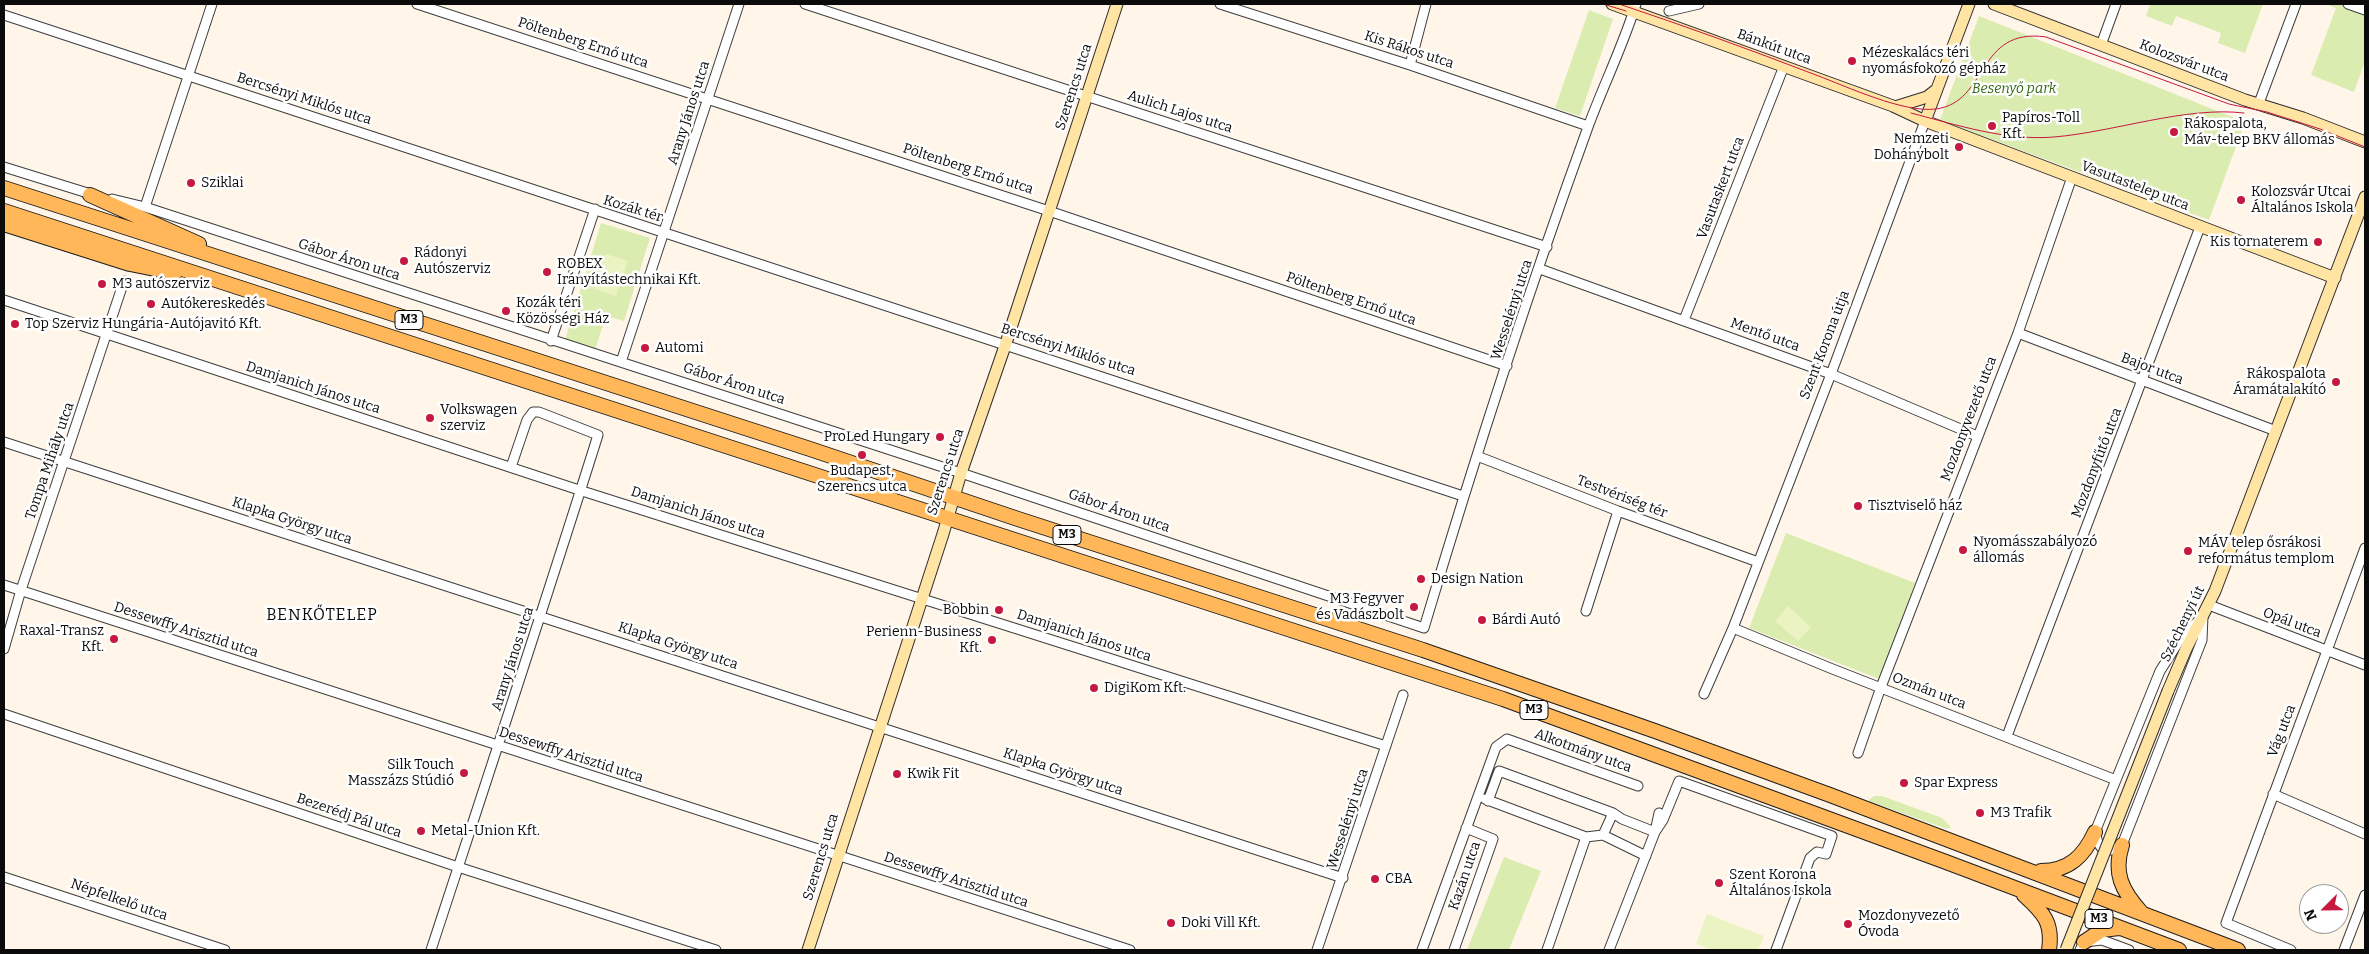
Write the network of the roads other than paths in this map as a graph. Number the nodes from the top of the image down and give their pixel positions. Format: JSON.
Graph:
{"nodes":[{"id":1,"x":212,"y":4,"type":"edge"},
{"id":2,"x":417,"y":4,"type":"edge"},
{"id":3,"x":740,"y":4,"type":"edge"},
{"id":4,"x":805,"y":4,"type":"edge"},
{"id":5,"x":1117,"y":4,"type":"edge"},
{"id":6,"x":1220,"y":4,"type":"edge"},
{"id":7,"x":1426,"y":4,"type":"edge"},
{"id":8,"x":1612,"y":4,"type":"edge"},
{"id":9,"x":1699,"y":4,"type":"edge"},
{"id":10,"x":1969,"y":4,"type":"edge"},
{"id":11,"x":1994,"y":4,"type":"edge"},
{"id":12,"x":2116,"y":4,"type":"edge"},
{"id":13,"x":2296,"y":4,"type":"edge"},
{"id":14,"x":2348,"y":4,"type":"edge"},
{"id":15,"x":1635,"y":7,"type":"edge"},
{"id":16,"x":2365,"y":10,"type":"edge"},
{"id":17,"x":1668,"y":11,"type":"dead end"},
{"id":18,"x":4,"y":15,"type":"edge"},
{"id":19,"x":2101,"y":45,"type":"junction"},
{"id":20,"x":1410,"y":65,"type":"junction"},
{"id":21,"x":1784,"y":66,"type":"junction"},
{"id":22,"x":189,"y":75,"type":"junction"},
{"id":23,"x":1936,"y":90,"type":"junction"},
{"id":24,"x":1086,"y":96,"type":"junction"},
{"id":25,"x":708,"y":99,"type":"junction"},
{"id":26,"x":2259,"y":103,"type":"junction"},
{"id":27,"x":1895,"y":107,"type":"junction"},
{"id":28,"x":1925,"y":121,"type":"junction"},
{"id":29,"x":1588,"y":126,"type":"junction"},
{"id":30,"x":2365,"y":142,"type":"edge"},
{"id":31,"x":4,"y":167,"type":"edge"},
{"id":32,"x":2072,"y":177,"type":"junction"},
{"id":33,"x":6,"y":189,"type":"edge"},
{"id":34,"x":90,"y":194,"type":"junction"},
{"id":35,"x":2365,"y":197,"type":"edge"},
{"id":36,"x":145,"y":207,"type":"junction"},
{"id":37,"x":4,"y":210,"type":"edge"},
{"id":38,"x":595,"y":210,"type":"junction"},
{"id":39,"x":1049,"y":211,"type":"junction"},
{"id":40,"x":4,"y":224,"type":"edge"},
{"id":41,"x":2200,"y":227,"type":"junction"},
{"id":42,"x":664,"y":231,"type":"junction"},
{"id":43,"x":1547,"y":247,"type":"junction"},
{"id":44,"x":1540,"y":268,"type":"junction"},
{"id":45,"x":254,"y":270,"type":"junction"},
{"id":46,"x":2336,"y":278,"type":"junction"},
{"id":47,"x":124,"y":282,"type":"dead end"},
{"id":48,"x":246,"y":288,"type":"junction"},
{"id":49,"x":4,"y":300,"type":"edge"},
{"id":50,"x":1684,"y":320,"type":"junction"},
{"id":51,"x":2018,"y":333,"type":"junction"},
{"id":52,"x":107,"y":334,"type":"junction"},
{"id":53,"x":551,"y":340,"type":"junction"},
{"id":54,"x":1006,"y":343,"type":"junction"},
{"id":55,"x":621,"y":362,"type":"junction"},
{"id":56,"x":1507,"y":366,"type":"junction"},
{"id":57,"x":1831,"y":374,"type":"junction"},
{"id":58,"x":2143,"y":380,"type":"junction"},
{"id":59,"x":2276,"y":431,"type":"junction"},
{"id":60,"x":1977,"y":436,"type":"junction"},
{"id":61,"x":4,"y":442,"type":"edge"},
{"id":62,"x":1477,"y":456,"type":"junction"},
{"id":63,"x":64,"y":462,"type":"junction"},
{"id":64,"x":511,"y":467,"type":"junction"},
{"id":65,"x":961,"y":473,"type":"junction"},
{"id":66,"x":579,"y":490,"type":"junction"},
{"id":67,"x":1464,"y":496,"type":"junction"},
{"id":68,"x":953,"y":497,"type":"junction"},
{"id":69,"x":1618,"y":512,"type":"junction"},
{"id":70,"x":947,"y":518,"type":"junction"},
{"id":71,"x":2365,"y":548,"type":"edge"},
{"id":72,"x":1758,"y":562,"type":"junction"},
{"id":73,"x":4,"y":585,"type":"edge"},
{"id":74,"x":21,"y":590,"type":"junction"},
{"id":75,"x":922,"y":599,"type":"junction"},
{"id":76,"x":2209,"y":605,"type":"junction"},
{"id":77,"x":1586,"y":611,"type":"dead end"},
{"id":78,"x":2203,"y":616,"type":"junction"},
{"id":79,"x":542,"y":617,"type":"junction"},
{"id":80,"x":1424,"y":628,"type":"joint"},
{"id":81,"x":1733,"y":628,"type":"junction"},
{"id":82,"x":4,"y":649,"type":"edge"},
{"id":83,"x":2327,"y":651,"type":"junction"},
{"id":84,"x":2365,"y":666,"type":"edge"},
{"id":85,"x":1881,"y":687,"type":"junction"},
{"id":86,"x":1704,"y":694,"type":"dead end"},
{"id":87,"x":1403,"y":695,"type":"dead end"},
{"id":88,"x":4,"y":714,"type":"edge"},
{"id":89,"x":879,"y":726,"type":"junction"},
{"id":90,"x":2007,"y":736,"type":"junction"},
{"id":91,"x":499,"y":746,"type":"junction"},
{"id":92,"x":1386,"y":746,"type":"junction"},
{"id":93,"x":1858,"y":753,"type":"dead end"},
{"id":94,"x":2116,"y":780,"type":"junction"},
{"id":95,"x":1638,"y":786,"type":"dead end"},
{"id":96,"x":2273,"y":794,"type":"junction"},
{"id":97,"x":1477,"y":797,"type":"junction"},
{"id":98,"x":1488,"y":801,"type":"junction"},
{"id":99,"x":1612,"y":813,"type":"junction"},
{"id":100,"x":1466,"y":828,"type":"junction"},
{"id":101,"x":1655,"y":832,"type":"junction"},
{"id":102,"x":2095,"y":832,"type":"junction"},
{"id":103,"x":2365,"y":834,"type":"edge"},
{"id":104,"x":1603,"y":835,"type":"junction"},
{"id":105,"x":1586,"y":837,"type":"junction"},
{"id":106,"x":2122,"y":845,"type":"junction"},
{"id":107,"x":837,"y":856,"type":"junction"},
{"id":108,"x":1646,"y":856,"type":"junction"},
{"id":109,"x":458,"y":867,"type":"junction"},
{"id":110,"x":2032,"y":870,"type":"junction"},
{"id":111,"x":4,"y":877,"type":"edge"},
{"id":112,"x":1343,"y":878,"type":"junction"},
{"id":113,"x":2018,"y":889,"type":"junction"},
{"id":114,"x":2365,"y":895,"type":"edge"},
{"id":115,"x":2142,"y":912,"type":"junction"},
{"id":116,"x":2122,"y":928,"type":"junction"},
{"id":117,"x":2082,"y":946,"type":"edge"},
{"id":118,"x":225,"y":950,"type":"edge"},
{"id":119,"x":431,"y":950,"type":"edge"},
{"id":120,"x":716,"y":950,"type":"edge"},
{"id":121,"x":808,"y":950,"type":"edge"},
{"id":122,"x":1130,"y":950,"type":"edge"},
{"id":123,"x":1317,"y":950,"type":"edge"},
{"id":124,"x":1422,"y":950,"type":"edge"},
{"id":125,"x":1454,"y":950,"type":"edge"},
{"id":126,"x":1547,"y":950,"type":"edge"},
{"id":127,"x":1610,"y":950,"type":"edge"},
{"id":128,"x":1776,"y":950,"type":"edge"},
{"id":129,"x":2049,"y":950,"type":"edge"},
{"id":130,"x":2066,"y":950,"type":"edge"},
{"id":131,"x":2129,"y":950,"type":"edge"},
{"id":132,"x":2179,"y":950,"type":"edge"},
{"id":133,"x":2238,"y":950,"type":"edge"},
{"id":134,"x":2292,"y":950,"type":"edge"},
{"id":135,"x":2344,"y":950,"type":"edge"}],
"edges":[{"from":1,"to":22,"type":"street"},
{"from":2,"to":25,"type":"street","name":"Pöltenberg Ernő utca"},
{"from":3,"to":25,"type":"street","name":"Arany János utca"},
{"from":4,"to":24,"type":"street","name":"Aulich Lajos utca"},
{"from":5,"to":24,"type":"street","name":"Szerencs utca"},
{"from":6,"to":20,"type":"street","name":"Kis Rákos utca"},
{"from":7,"to":20,"type":"street"},
{"from":8,"to":15,"type":"street","name":"Bánkút utca"},
{"from":9,"to":17,"type":"street"},
{"from":10,"to":23,"type":"street","name":"Szent Korona útja"},
{"from":11,"to":19,"type":"street","name":"Kolozsvár utca"},
{"from":12,"to":19,"type":"street"},
{"from":13,"to":26,"type":"street"},
{"from":14,"to":16,"type":"street"},
{"from":15,"to":21,"type":"street","name":"Bánkút utca"},
{"from":15,"to":29,"type":"street","name":"Wesselényi utca"},
{"from":18,"to":22,"type":"street","name":"Bercsényi Miklós utca"},
{"from":19,"to":26,"type":"street","name":"Kolozsvár utca"},
{"from":20,"to":29,"type":"street","name":"Kis Rákos utca"},
{"from":21,"to":27,"type":"street","name":"Bánkút utca"},
{"from":21,"to":50,"type":"street","name":"Vasutaskert utca"},
{"from":22,"to":36,"type":"street"},
{"from":22,"to":38,"type":"street","name":"Bercsényi Miklós utca"},
{"from":23,"to":27,"type":"street"},
{"from":23,"to":28,"type":"street","name":"Szent Korona útja"},
{"from":24,"to":39,"type":"street","name":"Szerencs utca"},
{"from":24,"to":43,"type":"street","name":"Aulich Lajos utca"},
{"from":25,"to":39,"type":"street","name":"Pöltenberg Ernő utca"},
{"from":25,"to":42,"type":"street","name":"Arany János utca"},
{"from":26,"to":30,"type":"street","name":"Kolozsvár utca"},
{"from":27,"to":28,"type":"street","name":"Bánkút utca"},
{"from":28,"to":32,"type":"street","name":"Vasutastelep utca"},
{"from":28,"to":57,"type":"street","name":"Szent Korona útja"},
{"from":29,"to":43,"type":"street","name":"Wesselényi utca"},
{"from":31,"to":34,"type":"street","name":"Gábor Áron utca"},
{"from":32,"to":41,"type":"street","name":"Vasutastelep utca"},
{"from":32,"to":51,"type":"street","name":"Mozdonyvezető utca"},
{"from":33,"to":45,"type":"main road","number":"M3"},
{"from":34,"to":36,"type":"street","name":"Gábor Áron utca"},
{"from":34,"to":45,"type":"main road"},
{"from":35,"to":46,"type":"street","name":"Széchenyi út"},
{"from":36,"to":53,"type":"street","name":"Gábor Áron utca"},
{"from":37,"to":48,"type":"main road","number":"M3"},
{"from":38,"to":42,"type":"street","name":"Kozák tér"},
{"from":38,"to":53,"type":"street","name":"Kozák tér"},
{"from":39,"to":54,"type":"street","name":"Szerencs utca"},
{"from":39,"to":56,"type":"street","name":"Pöltenberg Ernő utca"},
{"from":40,"to":48,"type":"main road"},
{"from":41,"to":46,"type":"street","name":"Vasutastelep utca"},
{"from":41,"to":58,"type":"street","name":"Mozdonyfűtő utca"},
{"from":42,"to":54,"type":"street","name":"Bercsényi Miklós utca"},
{"from":42,"to":55,"type":"street","name":"Kozák tér"},
{"from":43,"to":44,"type":"street","name":"Wesselényi utca"},
{"from":44,"to":50,"type":"street","name":"Mentő utca"},
{"from":44,"to":56,"type":"street","name":"Wesselényi utca"},
{"from":45,"to":68,"type":"main road","number":"M3"},
{"from":46,"to":59,"type":"street","name":"Széchenyi út"},
{"from":47,"to":52,"type":"street","name":"Tompa Mihály utca"},
{"from":48,"to":70,"type":"main road","number":"M3"},
{"from":49,"to":52,"type":"street","name":"Damjanich János utca"},
{"from":50,"to":57,"type":"street","name":"Mentő utca"},
{"from":51,"to":58,"type":"street","name":"Bajor utca"},
{"from":51,"to":60,"type":"street","name":"Mozdonyvezető utca"},
{"from":52,"to":63,"type":"street","name":"Tompa Mihály utca"},
{"from":52,"to":64,"type":"street","name":"Damjanich János utca"},
{"from":53,"to":55,"type":"street","name":"Gábor Áron utca"},
{"from":54,"to":65,"type":"street","name":"Szerencs utca"},
{"from":54,"to":67,"type":"street","name":"Bercsényi Miklós utca"},
{"from":55,"to":65,"type":"street","name":"Gábor Áron utca"},
{"from":56,"to":62,"type":"street","name":"Wesselényi utca"},
{"from":57,"to":60,"type":"street","name":"Mentő utca"},
{"from":57,"to":72,"type":"street","name":"Szent Korona útja"},
{"from":58,"to":59,"type":"street","name":"Bajor utca"},
{"from":58,"to":90,"type":"street","name":"Mozdonyfűtő utca"},
{"from":59,"to":76,"type":"street","name":"Széchenyi út"},
{"from":60,"to":85,"type":"street","name":"Mozdonyvezető utca"},
{"from":61,"to":63,"type":"street","name":"Klapka György utca"},
{"from":62,"to":67,"type":"street","name":"Wesselényi utca"},
{"from":62,"to":69,"type":"street","name":"Testvériség tér"},
{"from":63,"to":74,"type":"street","name":"Tompa Mihály utca"},
{"from":63,"to":79,"type":"street","name":"Klapka György utca"},
{"from":64,"to":66,"type":"street","name":"Damjanich János utca"},
{"from":64,"to":66,"type":"street"},
{"from":65,"to":68,"type":"street","name":"Szerencs utca"},
{"from":65,"to":80,"type":"street","name":"Gábor Áron utca"},
{"from":66,"to":75,"type":"street","name":"Damjanich János utca"},
{"from":66,"to":79,"type":"street","name":"Arany János utca"},
{"from":67,"to":80,"type":"street","name":"Wesselényi utca"},
{"from":68,"to":70,"type":"street","name":"Szerencs utca"},
{"from":68,"to":110,"type":"main road","number":"M3"},
{"from":69,"to":72,"type":"street","name":"Testvériség tér"},
{"from":69,"to":77,"type":"street"},
{"from":70,"to":75,"type":"street","name":"Szerencs utca"},
{"from":70,"to":113,"type":"main road","number":"M3"},
{"from":71,"to":83,"type":"street","name":"Vág utca"},
{"from":72,"to":81,"type":"street","name":"Szent Korona útja"},
{"from":73,"to":74,"type":"street","name":"Dessewffy Arisztid utca"},
{"from":74,"to":82,"type":"street","name":"Tompa Mihály utca"},
{"from":74,"to":91,"type":"street","name":"Dessewffy Arisztid utca"},
{"from":75,"to":89,"type":"street","name":"Szerencs utca"},
{"from":75,"to":92,"type":"street","name":"Damjanich János utca"},
{"from":76,"to":78,"type":"street","name":"Széchenyi út"},
{"from":76,"to":83,"type":"street","name":"Opál utca"},
{"from":78,"to":94,"type":"street"},
{"from":78,"to":106,"type":"street"},
{"from":78,"to":130,"type":"street","name":"Széchenyi út","bridge":true},
{"from":79,"to":89,"type":"street","name":"Klapka György utca"},
{"from":79,"to":91,"type":"street","name":"Arany János utca"},
{"from":81,"to":85,"type":"street","name":"Ozmán utca"},
{"from":81,"to":86,"type":"street","name":"Szent Korona útja"},
{"from":83,"to":84,"type":"street","name":"Opál utca"},
{"from":83,"to":96,"type":"street","name":"Vág utca"},
{"from":85,"to":90,"type":"street","name":"Ozmán utca"},
{"from":85,"to":93,"type":"street","name":"Mozdonyvezető utca"},
{"from":87,"to":92,"type":"street","name":"Wesselényi utca"},
{"from":88,"to":109,"type":"street","name":"Bezerédj Pál utca"},
{"from":89,"to":107,"type":"street","name":"Szerencs utca"},
{"from":89,"to":112,"type":"street","name":"Klapka György utca"},
{"from":90,"to":94,"type":"street","name":"Ozmán utca"},
{"from":91,"to":107,"type":"street","name":"Dessewffy Arisztid utca"},
{"from":91,"to":109,"type":"street","name":"Arany János utca"},
{"from":92,"to":112,"type":"street","name":"Wesselényi utca"},
{"from":94,"to":102,"type":"street"},
{"from":95,"to":97,"type":"street","name":"Alkotmány utca"},
{"from":96,"to":103,"type":"street"},
{"from":96,"to":134,"type":"street","name":"Vág utca"},
{"from":97,"to":98,"type":"street"},
{"from":97,"to":100,"type":"street","name":"Kazán utca"},
{"from":98,"to":99,"type":"street"},
{"from":98,"to":105,"type":"street"},
{"from":99,"to":101,"type":"street"},
{"from":99,"to":104,"type":"street"},
{"from":100,"to":124,"type":"street","name":"Kazán utca"},
{"from":100,"to":125,"type":"street","name":"Kazán utca"},
{"from":101,"to":108,"type":"street"},
{"from":101,"to":128,"type":"street"},
{"from":102,"to":106,"type":"street"},
{"from":102,"to":110,"type":"main road"},
{"from":104,"to":105,"type":"street"},
{"from":104,"to":108,"type":"street"},
{"from":105,"to":126,"type":"street"},
{"from":106,"to":115,"type":"main road"},
{"from":107,"to":121,"type":"street","name":"Szerencs utca"},
{"from":107,"to":122,"type":"street","name":"Dessewffy Arisztid utca"},
{"from":108,"to":127,"type":"street"},
{"from":109,"to":119,"type":"street","name":"Arany János utca"},
{"from":109,"to":120,"type":"street","name":"Bezerédj Pál utca"},
{"from":110,"to":115,"type":"main road","number":"M3"},
{"from":111,"to":118,"type":"street","name":"Népfelkelő utca"},
{"from":112,"to":123,"type":"street","name":"Wesselényi utca"},
{"from":113,"to":116,"type":"main road","number":"M3"},
{"from":113,"to":129,"type":"main road"},
{"from":114,"to":135,"type":"street"},
{"from":115,"to":133,"type":"main road","number":"M3"},
{"from":116,"to":117,"type":"main road"},
{"from":116,"to":132,"type":"main road","number":"M3"},
{"from":117,"to":131,"type":"street"}]}
